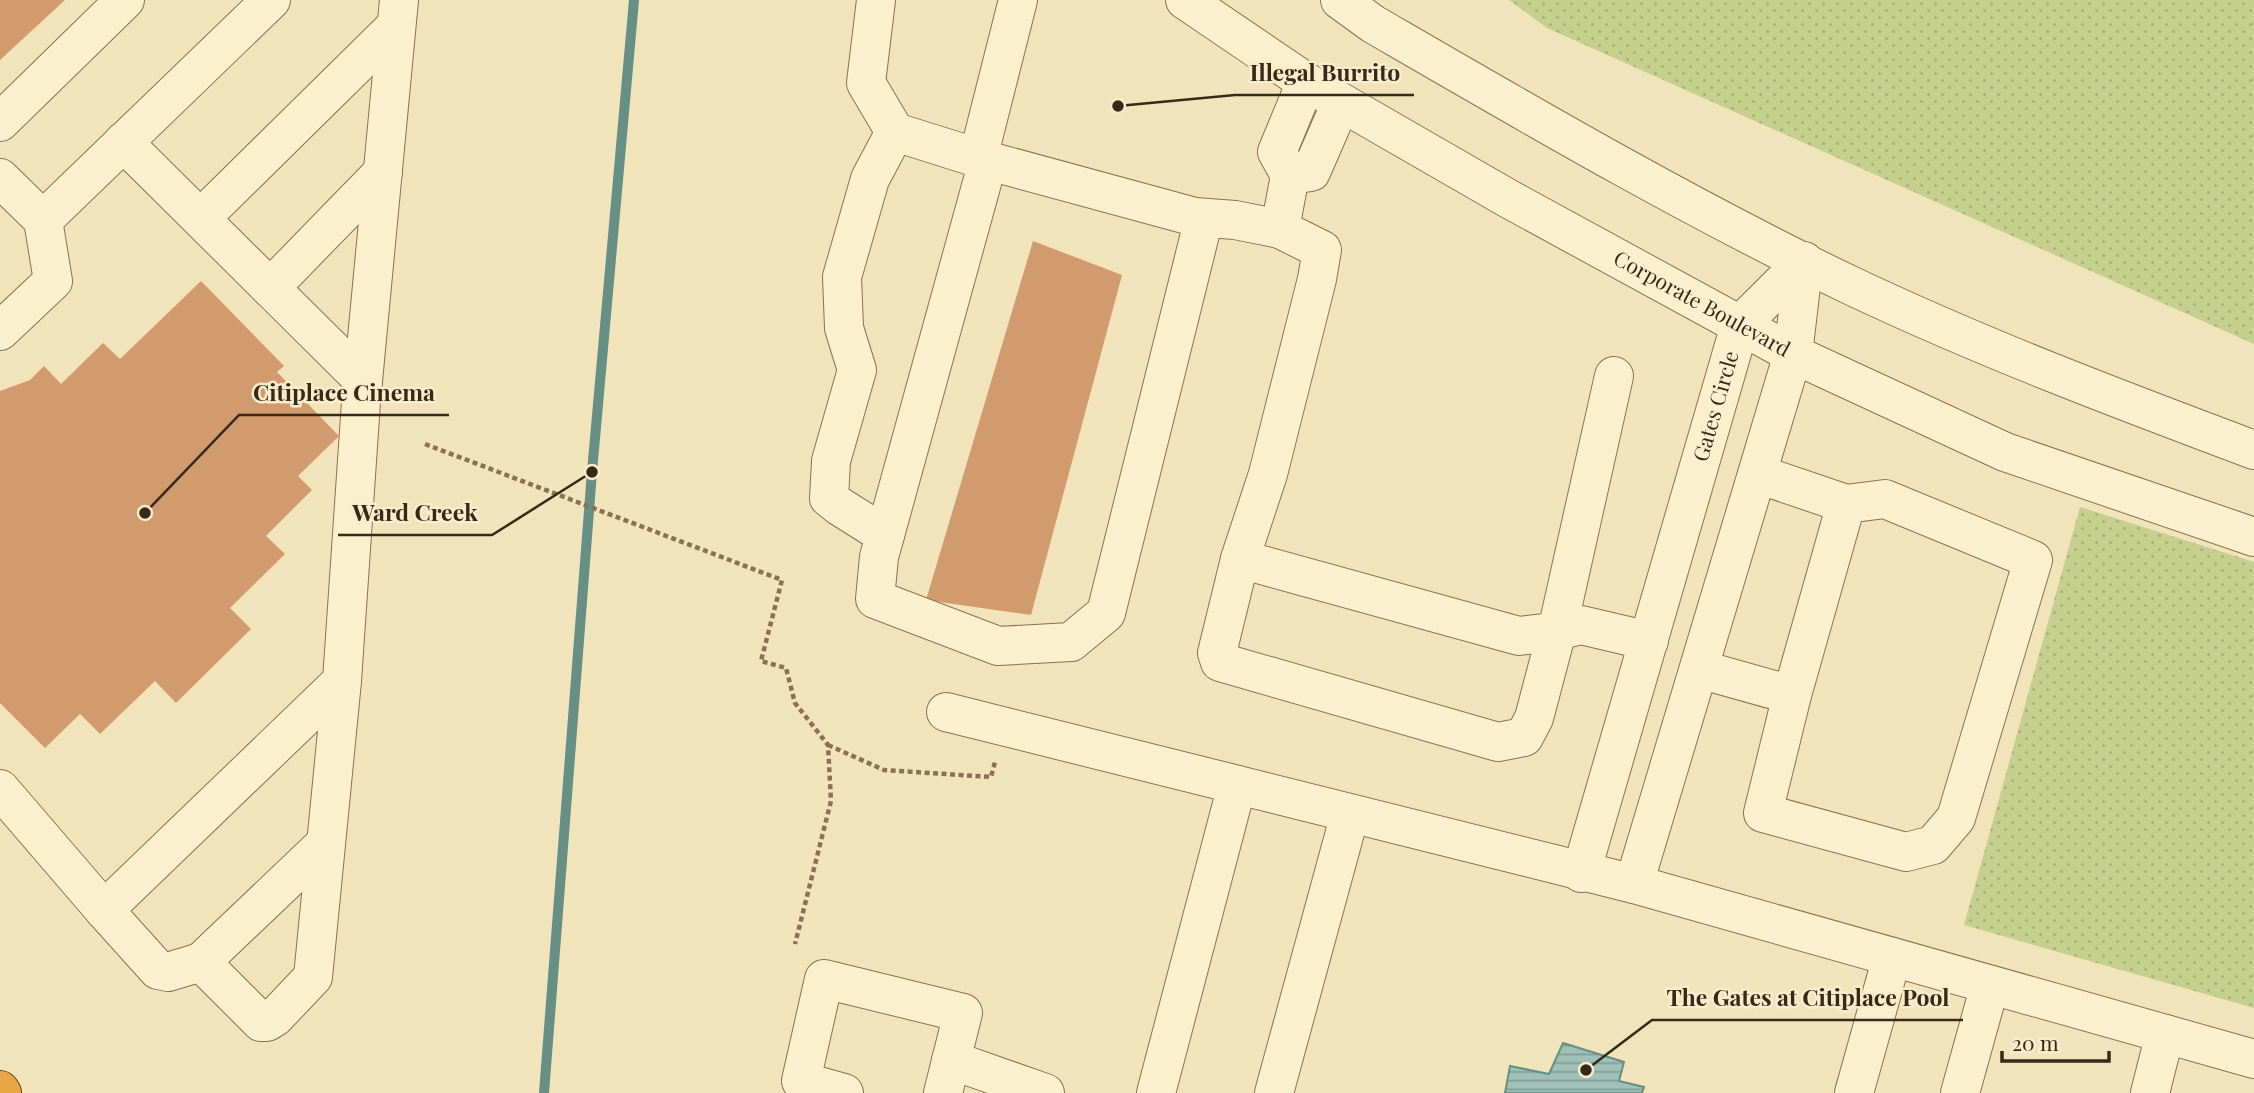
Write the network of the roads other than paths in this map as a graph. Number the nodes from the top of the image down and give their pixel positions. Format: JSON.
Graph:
{"nodes":[{"id":1,"x":125,"y":0,"type":"edge"},
{"id":2,"x":271,"y":0,"type":"edge"},
{"id":3,"x":876,"y":0,"type":"edge"},
{"id":4,"x":1018,"y":0,"type":"edge"},
{"id":5,"x":1185,"y":0,"type":"edge"},
{"id":6,"x":1340,"y":0,"type":"edge"},
{"id":7,"x":398,"y":13,"type":"edge"},
{"id":8,"x":1306,"y":82,"type":"junction"},
{"id":9,"x":1341,"y":103,"type":"junction"},
{"id":10,"x":0,"y":122,"type":"edge"},
{"id":11,"x":895,"y":132,"type":"junction"},
{"id":12,"x":123,"y":142,"type":"junction"},
{"id":13,"x":983,"y":160,"type":"junction"},
{"id":14,"x":383,"y":172,"type":"junction"},
{"id":15,"x":1290,"y":175,"type":"junction"},
{"id":16,"x":2,"y":183,"type":"edge"},
{"id":17,"x":201,"y":218,"type":"junction"},
{"id":18,"x":1204,"y":218,"type":"junction"},
{"id":19,"x":43,"y":220,"type":"junction"},
{"id":20,"x":1280,"y":229,"type":"junction"},
{"id":21,"x":1804,"y":261,"type":"junction"},
{"id":22,"x":270,"y":288,"type":"junction"},
{"id":23,"x":1740,"y":325,"type":"junction"},
{"id":24,"x":0,"y":331,"type":"edge"},
{"id":25,"x":1793,"y":354,"type":"junction"},
{"id":26,"x":1614,"y":376,"type":"dead end"},
{"id":27,"x":363,"y":380,"type":"junction"},
{"id":28,"x":2254,"y":450,"type":"edge"},
{"id":29,"x":1758,"y":474,"type":"junction"},
{"id":30,"x":1846,"y":504,"type":"junction"},
{"id":31,"x":885,"y":535,"type":"junction"},
{"id":32,"x":2254,"y":537,"type":"edge"},
{"id":33,"x":1240,"y":559,"type":"junction"},
{"id":34,"x":1557,"y":631,"type":"junction"},
{"id":35,"x":1649,"y":641,"type":"junction"},
{"id":36,"x":1699,"y":669,"type":"junction"},
{"id":37,"x":342,"y":681,"type":"junction"},
{"id":38,"x":1792,"y":695,"type":"junction"},
{"id":39,"x":946,"y":712,"type":"dead end"},
{"id":40,"x":1237,"y":786,"type":"junction"},
{"id":41,"x":0,"y":789,"type":"edge"},
{"id":42,"x":1350,"y":814,"type":"junction"},
{"id":43,"x":326,"y":843,"type":"junction"},
{"id":44,"x":1581,"y":873,"type":"junction"},
{"id":45,"x":1634,"y":884,"type":"junction"},
{"id":46,"x":104,"y":910,"type":"junction"},
{"id":47,"x":1892,"y":957,"type":"junction"},
{"id":48,"x":201,"y":962,"type":"junction"},
{"id":49,"x":1990,"y":985,"type":"junction"},
{"id":50,"x":2165,"y":1034,"type":"junction"},
{"id":51,"x":2254,"y":1059,"type":"edge"},
{"id":52,"x":947,"y":1076,"type":"edge"},
{"id":53,"x":844,"y":1093,"type":"edge"},
{"id":54,"x":1045,"y":1093,"type":"edge"},
{"id":55,"x":1156,"y":1093,"type":"edge"},
{"id":56,"x":1274,"y":1093,"type":"edge"},
{"id":57,"x":1854,"y":1093,"type":"edge"},
{"id":58,"x":1960,"y":1093,"type":"edge"},
{"id":59,"x":2150,"y":1093,"type":"edge"}],
"edges":[{"from":1,"to":10,"type":"street"},
{"from":2,"to":12,"type":"street"},
{"from":3,"to":11,"type":"street"},
{"from":4,"to":13,"type":"street"},
{"from":5,"to":8,"type":"street","name":"Corporate Boulevard"},
{"from":6,"to":21,"type":"street"},
{"from":7,"to":14,"type":"street"},
{"from":7,"to":17,"type":"street"},
{"from":8,"to":9,"type":"street","name":"Corporate Boulevard"},
{"from":8,"to":15,"type":"street"},
{"from":9,"to":15,"type":"street"},
{"from":9,"to":23,"type":"street","name":"Corporate Boulevard"},
{"from":11,"to":13,"type":"street"},
{"from":11,"to":31,"type":"street"},
{"from":12,"to":17,"type":"street"},
{"from":12,"to":19,"type":"street"},
{"from":13,"to":18,"type":"street"},
{"from":13,"to":31,"type":"street"},
{"from":14,"to":22,"type":"street"},
{"from":14,"to":27,"type":"street"},
{"from":15,"to":20,"type":"street"},
{"from":16,"to":19,"type":"street"},
{"from":17,"to":22,"type":"street"},
{"from":18,"to":20,"type":"street"},
{"from":18,"to":31,"type":"street"},
{"from":19,"to":24,"type":"street"},
{"from":20,"to":33,"type":"street"},
{"from":21,"to":23,"type":"street","name":"Gates Circle"},
{"from":21,"to":25,"type":"street"},
{"from":21,"to":28,"type":"street"},
{"from":22,"to":27,"type":"street"},
{"from":23,"to":25,"type":"street","name":"Corporate Boulevard"},
{"from":23,"to":35,"type":"street","name":"Gates Circle"},
{"from":25,"to":29,"type":"street"},
{"from":25,"to":32,"type":"street","name":"Corporate Boulevard"},
{"from":26,"to":34,"type":"street"},
{"from":27,"to":37,"type":"street"},
{"from":29,"to":30,"type":"street"},
{"from":29,"to":36,"type":"street"},
{"from":30,"to":38,"type":"street"},
{"from":30,"to":38,"type":"street"},
{"from":33,"to":34,"type":"street"},
{"from":33,"to":34,"type":"street"},
{"from":34,"to":35,"type":"street"},
{"from":35,"to":44,"type":"street","name":"Gates Circle"},
{"from":36,"to":38,"type":"street"},
{"from":36,"to":45,"type":"street"},
{"from":37,"to":43,"type":"street"},
{"from":37,"to":46,"type":"street"},
{"from":39,"to":40,"type":"street"},
{"from":40,"to":42,"type":"street"},
{"from":40,"to":55,"type":"street"},
{"from":41,"to":46,"type":"street"},
{"from":42,"to":44,"type":"street"},
{"from":42,"to":56,"type":"street"},
{"from":43,"to":48,"type":"street"},
{"from":43,"to":48,"type":"street"},
{"from":44,"to":45,"type":"street"},
{"from":45,"to":47,"type":"street"},
{"from":46,"to":48,"type":"street"},
{"from":47,"to":49,"type":"street"},
{"from":47,"to":57,"type":"street"},
{"from":49,"to":50,"type":"street"},
{"from":49,"to":58,"type":"street"},
{"from":50,"to":51,"type":"street"},
{"from":50,"to":59,"type":"street"},
{"from":52,"to":53,"type":"street"},
{"from":52,"to":54,"type":"street"}]}
